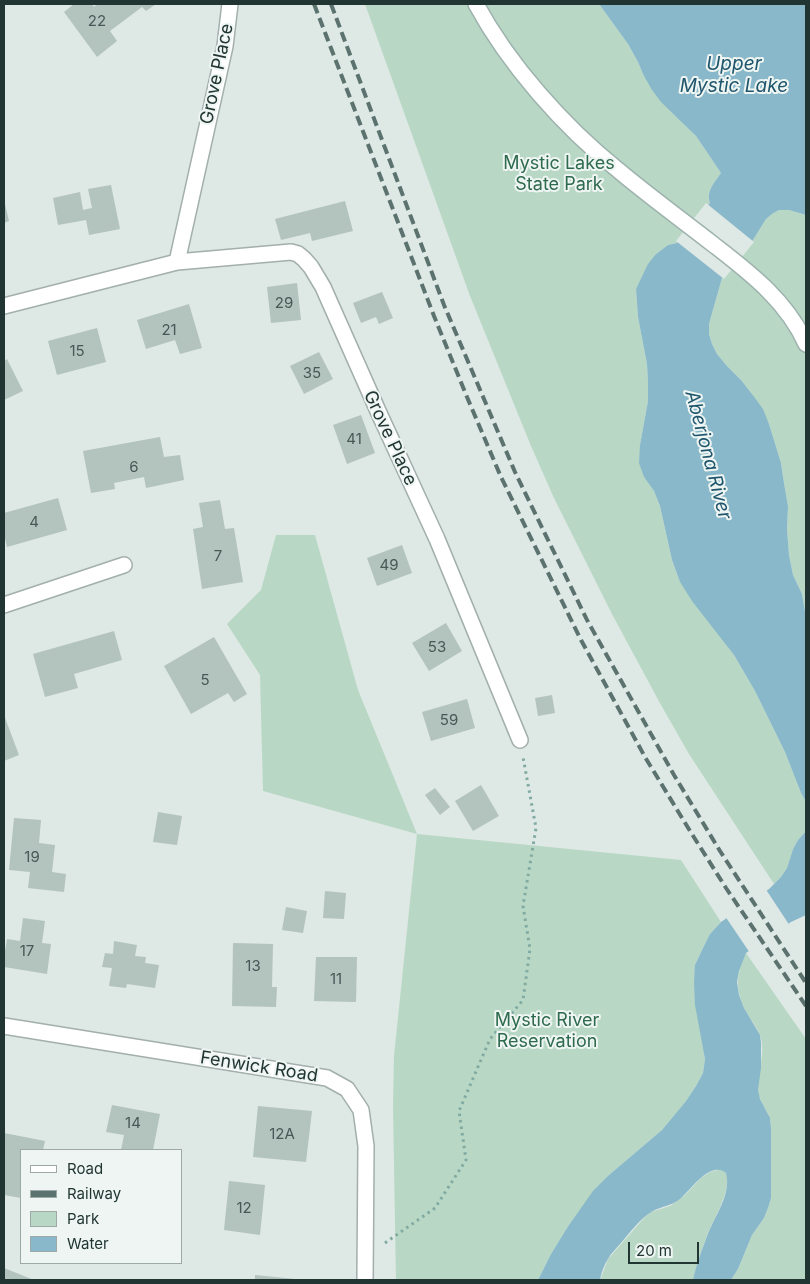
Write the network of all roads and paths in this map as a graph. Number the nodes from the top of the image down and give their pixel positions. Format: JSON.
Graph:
{"nodes":[{"id":1,"x":230,"y":4,"type":"edge"},
{"id":2,"x":476,"y":4,"type":"edge"},
{"id":3,"x":177,"y":262,"type":"junction"},
{"id":4,"x":4,"y":306,"type":"edge"},
{"id":5,"x":806,"y":344,"type":"edge"},
{"id":6,"x":124,"y":565,"type":"dead end"},
{"id":7,"x":4,"y":606,"type":"edge"},
{"id":8,"x":520,"y":740,"type":"joint"},
{"id":9,"x":4,"y":1026,"type":"edge"},
{"id":10,"x":364,"y":1258,"type":"junction"},
{"id":11,"x":365,"y":1280,"type":"edge"}],
"edges":[{"from":1,"to":3,"type":"street","name":"Grove Place"},
{"from":2,"to":5,"type":"street"},
{"from":3,"to":4,"type":"street","name":"Grove Place"},
{"from":3,"to":8,"type":"street","name":"Grove Place"},
{"from":6,"to":7,"type":"street"},
{"from":8,"to":10,"type":"path"},
{"from":9,"to":10,"type":"street","name":"Fenwick Road"},
{"from":10,"to":11,"type":"street","name":"Fenwick Road"}]}
